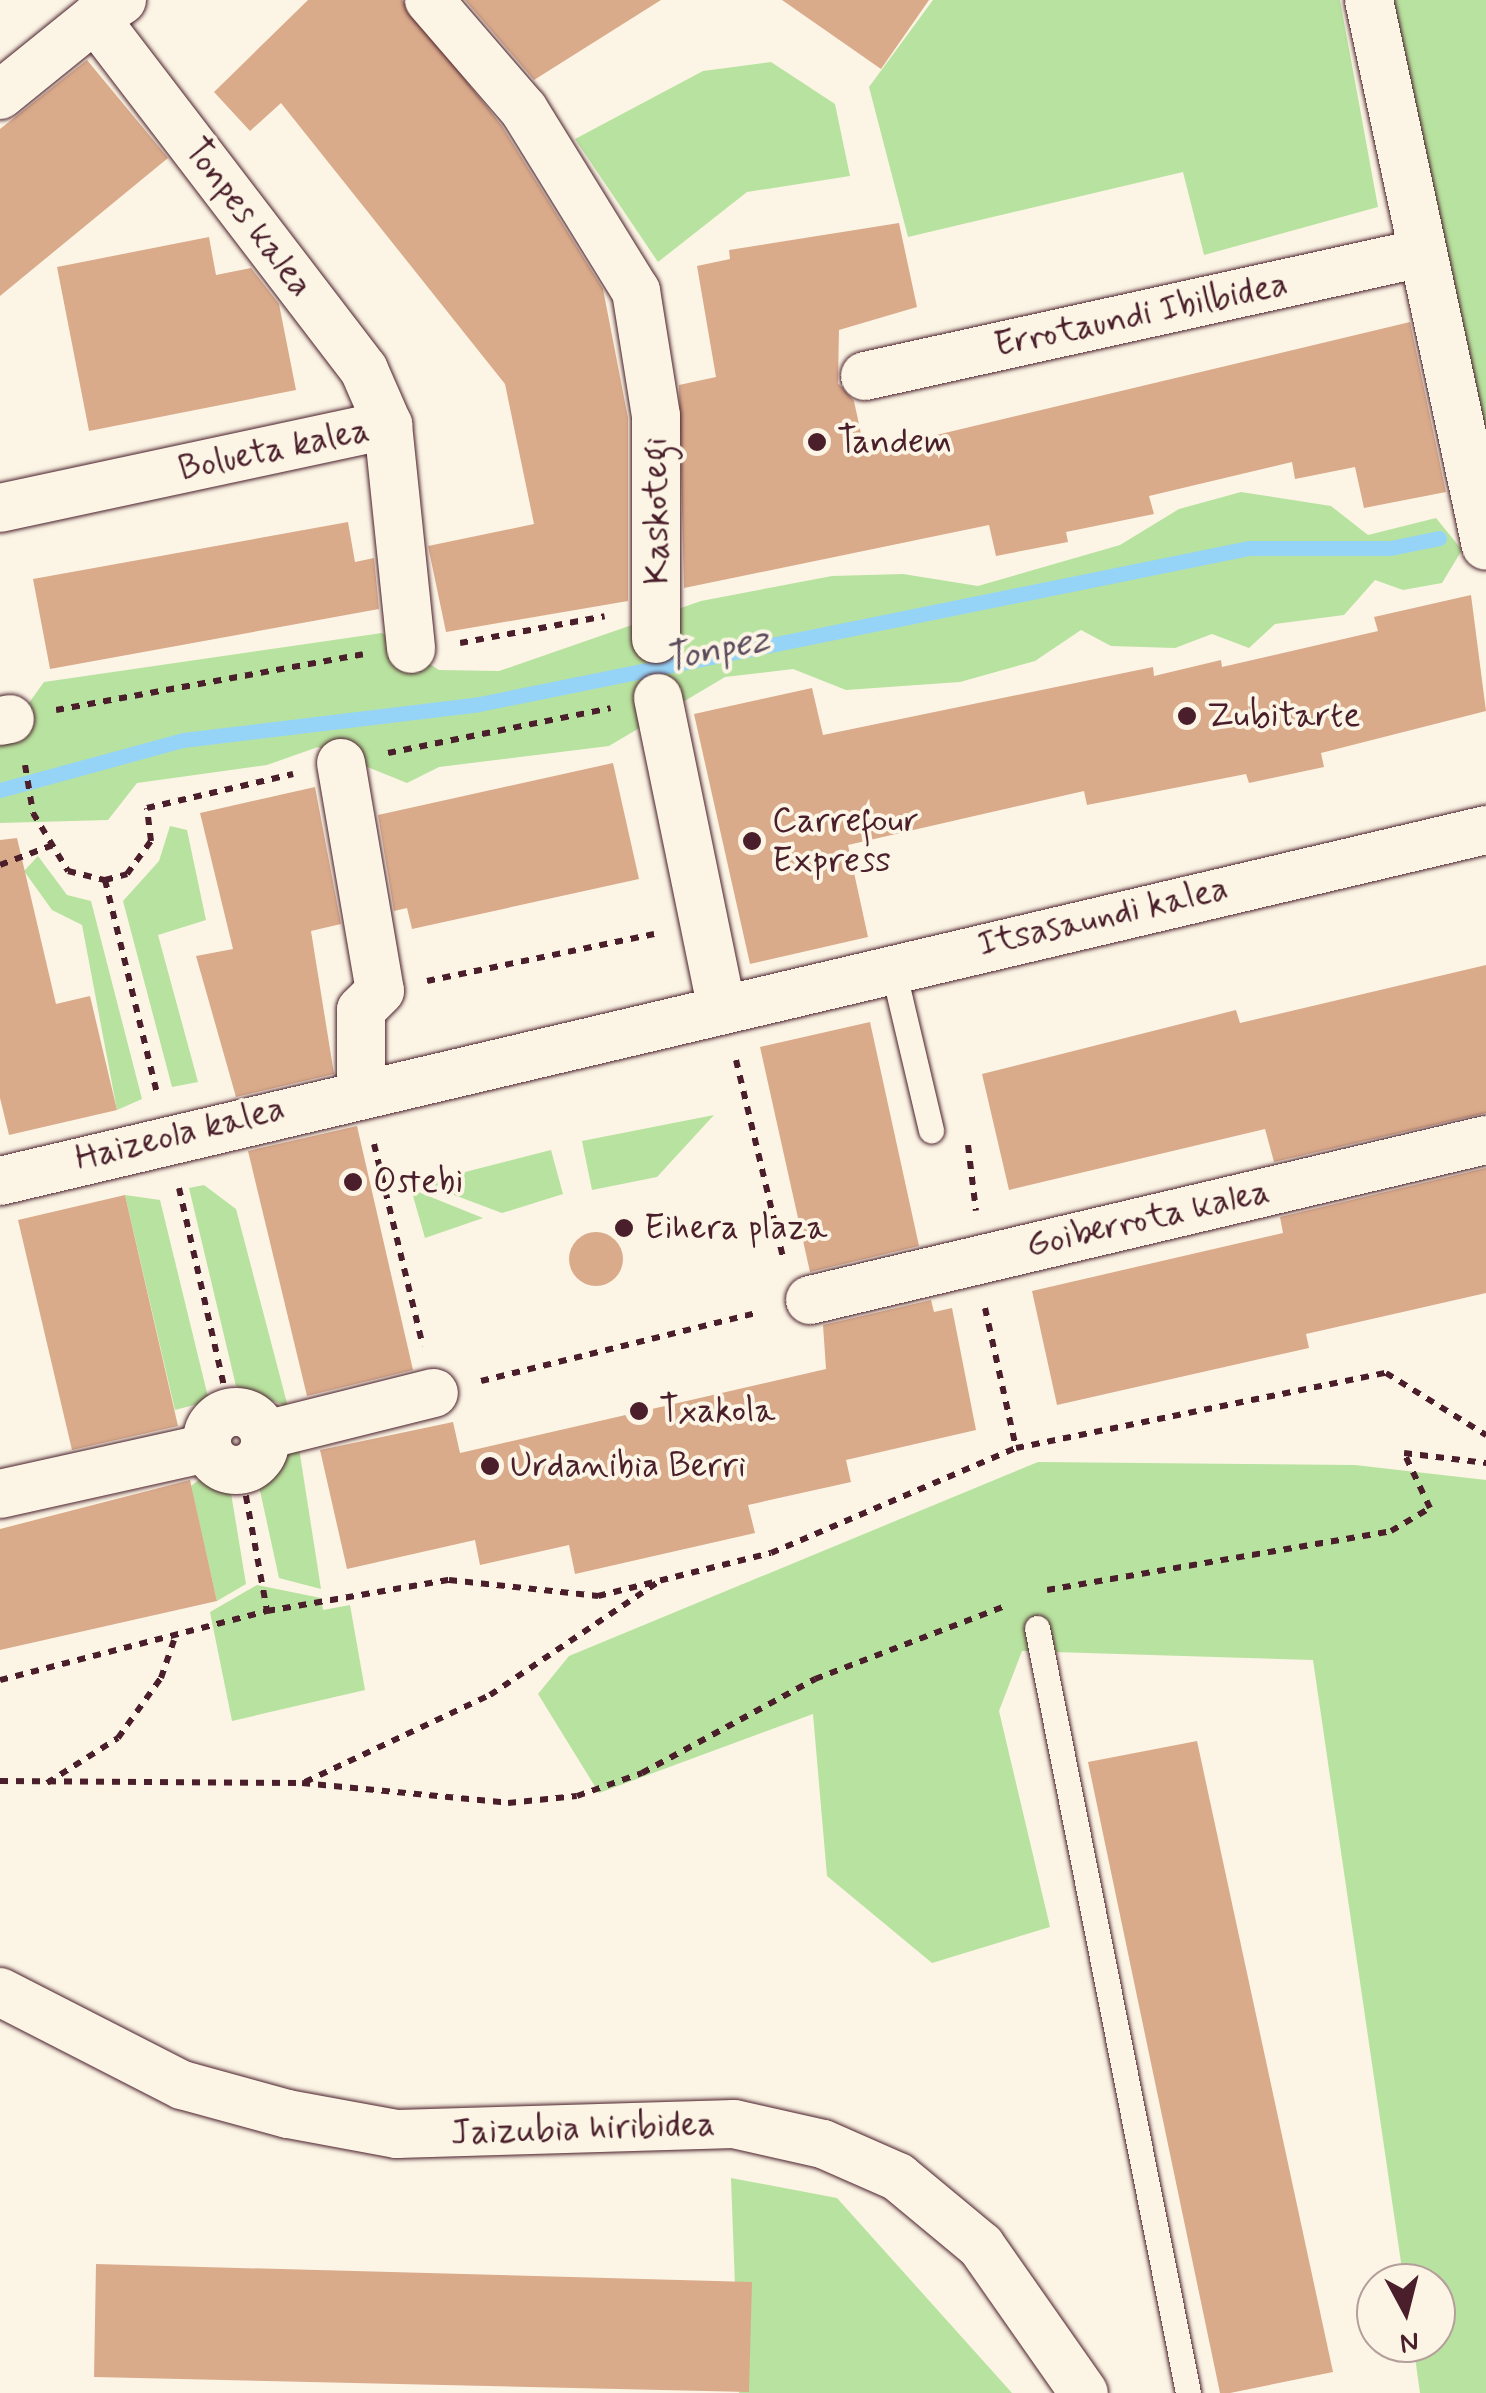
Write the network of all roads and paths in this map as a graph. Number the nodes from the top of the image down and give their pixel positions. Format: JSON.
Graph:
{"nodes":[{"id":1,"x":429,"y":0,"type":"edge"},
{"id":2,"x":1369,"y":0,"type":"edge"},
{"id":3,"x":108,"y":9,"type":"edge"},
{"id":4,"x":0,"y":95,"type":"edge"},
{"id":5,"x":1417,"y":254,"type":"junction"},
{"id":6,"x":865,"y":376,"type":"dead end"},
{"id":7,"x":388,"y":425,"type":"junction"},
{"id":8,"x":0,"y":508,"type":"edge"},
{"id":9,"x":1486,"y":546,"type":"edge"},
{"id":10,"x":657,"y":621,"type":"joint"},
{"id":11,"x":411,"y":649,"type":"junction"},
{"id":12,"x":658,"y":698,"type":"joint"},
{"id":13,"x":11,"y":730,"type":"edge"},
{"id":14,"x":341,"y":763,"type":"junction"},
{"id":15,"x":33,"y":814,"type":"dead end"},
{"id":16,"x":1486,"y":830,"type":"edge"},
{"id":17,"x":53,"y":845,"type":"dead end"},
{"id":18,"x":0,"y":865,"type":"edge"},
{"id":19,"x":104,"y":880,"type":"dead end"},
{"id":20,"x":700,"y":925,"type":"junction"},
{"id":21,"x":892,"y":965,"type":"junction"},
{"id":22,"x":380,"y":991,"type":"junction"},
{"id":23,"x":721,"y":1006,"type":"junction"},
{"id":24,"x":361,"y":1090,"type":"junction"},
{"id":25,"x":964,"y":1129,"type":"dead end"},
{"id":26,"x":931,"y":1130,"type":"dead end"},
{"id":27,"x":1486,"y":1140,"type":"edge"},
{"id":28,"x":0,"y":1181,"type":"edge"},
{"id":29,"x":974,"y":1260,"type":"junction"},
{"id":30,"x":802,"y":1302,"type":"junction"},
{"id":31,"x":434,"y":1393,"type":"junction"},
{"id":32,"x":1486,"y":1435,"type":"edge"},
{"id":33,"x":1016,"y":1448,"type":"junction"},
{"id":34,"x":238,"y":1451,"type":"junction"},
{"id":35,"x":1486,"y":1463,"type":"edge"},
{"id":36,"x":0,"y":1494,"type":"edge"},
{"id":37,"x":663,"y":1578,"type":"junction"},
{"id":38,"x":1032,"y":1595,"type":"dead end"},
{"id":39,"x":1019,"y":1600,"type":"dead end"},
{"id":40,"x":268,"y":1611,"type":"junction"},
{"id":41,"x":1038,"y":1628,"type":"dead end"},
{"id":42,"x":174,"y":1639,"type":"junction"},
{"id":43,"x":0,"y":1680,"type":"edge"},
{"id":44,"x":0,"y":1781,"type":"edge"},
{"id":45,"x":48,"y":1783,"type":"junction"},
{"id":46,"x":302,"y":1783,"type":"junction"},
{"id":47,"x":0,"y":1992,"type":"edge"},
{"id":48,"x":1084,"y":2393,"type":"edge"},
{"id":49,"x":1188,"y":2393,"type":"edge"}],
"edges":[{"from":1,"to":10,"type":"street","name":"Kaskotegi"},
{"from":2,"to":5,"type":"street"},
{"from":3,"to":4,"type":"street","name":"Tonpes kalea"},
{"from":3,"to":7,"type":"street","name":"Tonpes kalea"},
{"from":5,"to":6,"type":"street","name":"Errotaundi Ibilbidea"},
{"from":5,"to":9,"type":"street"},
{"from":7,"to":8,"type":"street","name":"Bolueta kalea"},
{"from":7,"to":11,"type":"street","name":"Bolueta kalea"},
{"from":10,"to":11,"type":"path","name":"Kaskotegi"},
{"from":11,"to":13,"type":"path","name":"Kaskotegi"},
{"from":12,"to":14,"type":"path"},
{"from":12,"to":20,"type":"street"},
{"from":13,"to":15,"type":"path"},
{"from":14,"to":19,"type":"path"},
{"from":14,"to":22,"type":"street"},
{"from":16,"to":21,"type":"street","name":"Itsasaundi kalea"},
{"from":17,"to":18,"type":"path"},
{"from":20,"to":22,"type":"path"},
{"from":20,"to":23,"type":"street"},
{"from":21,"to":23,"type":"street","name":"Itsasaundi kalea"},
{"from":21,"to":26,"type":"lane"},
{"from":22,"to":24,"type":"street"},
{"from":23,"to":24,"type":"street"},
{"from":23,"to":30,"type":"path"},
{"from":24,"to":28,"type":"street","name":"Haizeola kalea"},
{"from":24,"to":31,"type":"path"},
{"from":25,"to":29,"type":"path"},
{"from":27,"to":29,"type":"street","name":"Goiberrota kalea"},
{"from":29,"to":30,"type":"street","name":"Goiberrota kalea"},
{"from":29,"to":33,"type":"path"},
{"from":30,"to":31,"type":"path"},
{"from":31,"to":34,"type":"street"},
{"from":32,"to":33,"type":"path"},
{"from":33,"to":37,"type":"path"},
{"from":34,"to":36,"type":"street"},
{"from":34,"to":40,"type":"path"},
{"from":35,"to":38,"type":"path"},
{"from":37,"to":40,"type":"path"},
{"from":37,"to":46,"type":"path"},
{"from":39,"to":46,"type":"path"},
{"from":40,"to":42,"type":"path"},
{"from":41,"to":49,"type":"lane"},
{"from":42,"to":43,"type":"path"},
{"from":42,"to":45,"type":"path"},
{"from":44,"to":45,"type":"path"},
{"from":45,"to":46,"type":"path"},
{"from":47,"to":48,"type":"street","name":"Jaizubia hiribidea"}]}
